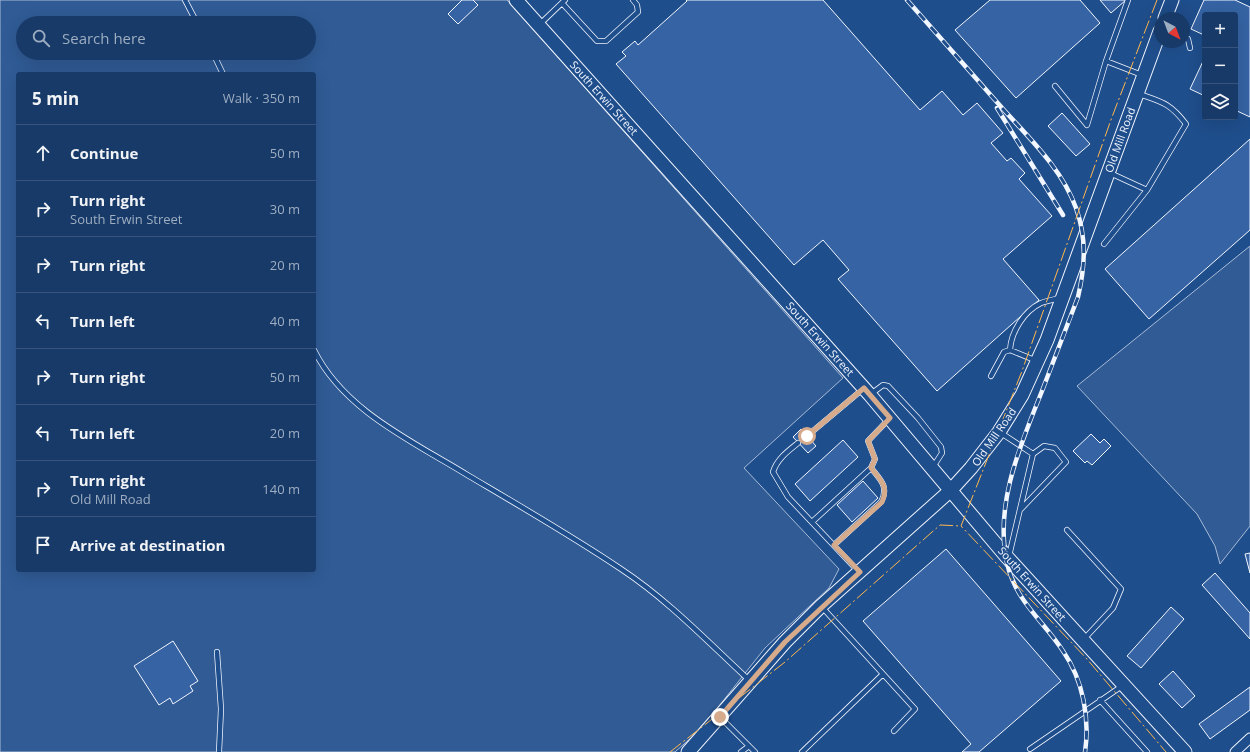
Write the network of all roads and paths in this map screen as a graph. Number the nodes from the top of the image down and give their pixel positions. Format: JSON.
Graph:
{"nodes":[{"id":1,"x":185,"y":0,"type":"edge"},
{"id":2,"x":633,"y":0,"type":"edge"},
{"id":3,"x":1128,"y":0,"type":"edge"},
{"id":4,"x":518,"y":1,"type":"edge"},
{"id":5,"x":1169,"y":1,"type":"edge"},
{"id":6,"x":563,"y":2,"type":"edge"},
{"id":7,"x":1166,"y":12,"type":"edge"},
{"id":8,"x":193,"y":16,"type":"edge"},
{"id":9,"x":539,"y":26,"type":"junction"},
{"id":10,"x":1154,"y":48,"type":"edge"},
{"id":11,"x":216,"y":60,"type":"edge"},
{"id":12,"x":1106,"y":61,"type":"junction"},
{"id":13,"x":222,"y":72,"type":"edge"},
{"id":14,"x":1144,"y":75,"type":"junction"},
{"id":15,"x":1055,"y":86,"type":"dead end"},
{"id":16,"x":1137,"y":93,"type":"junction"},
{"id":17,"x":1109,"y":172,"type":"junction"},
{"id":18,"x":1147,"y":190,"type":"junction"},
{"id":19,"x":1104,"y":244,"type":"dead end"},
{"id":20,"x":1063,"y":297,"type":"junction"},
{"id":21,"x":1010,"y":350,"type":"junction"},
{"id":22,"x":316,"y":353,"type":"edge"},
{"id":23,"x":1038,"y":361,"type":"junction"},
{"id":24,"x":991,"y":376,"type":"dead end"},
{"id":25,"x":867,"y":391,"type":"junction"},
{"id":26,"x":890,"y":418,"type":"junction"},
{"id":27,"x":999,"y":432,"type":"junction"},
{"id":28,"x":807,"y":436,"type":"dead end"},
{"id":29,"x":798,"y":443,"type":"dead end"},
{"id":30,"x":1032,"y":454,"type":"junction"},
{"id":31,"x":871,"y":468,"type":"junction"},
{"id":32,"x":933,"y":468,"type":"junction"},
{"id":33,"x":951,"y":490,"type":"junction"},
{"id":34,"x":1019,"y":510,"type":"junction"},
{"id":35,"x":812,"y":522,"type":"junction"},
{"id":36,"x":1067,"y":530,"type":"dead end"},
{"id":37,"x":834,"y":545,"type":"junction"},
{"id":38,"x":1009,"y":559,"type":"junction"},
{"id":39,"x":860,"y":572,"type":"junction"},
{"id":40,"x":821,"y":606,"type":"junction"},
{"id":41,"x":1083,"y":640,"type":"junction"},
{"id":42,"x":217,"y":652,"type":"dead end"},
{"id":43,"x":884,"y":674,"type":"junction"},
{"id":44,"x":750,"y":682,"type":"junction"},
{"id":45,"x":1124,"y":685,"type":"junction"},
{"id":46,"x":1100,"y":700,"type":"junction"},
{"id":47,"x":720,"y":717,"type":"junction"},
{"id":48,"x":894,"y":731,"type":"dead end"},
{"id":49,"x":1250,"y":738,"type":"edge"},
{"id":50,"x":749,"y":746,"type":"junction"},
{"id":51,"x":1030,"y":749,"type":"dead end"},
{"id":52,"x":219,"y":752,"type":"edge"},
{"id":53,"x":688,"y":752,"type":"edge"},
{"id":54,"x":741,"y":752,"type":"edge"},
{"id":55,"x":755,"y":752,"type":"edge"},
{"id":56,"x":802,"y":752,"type":"edge"},
{"id":57,"x":1147,"y":752,"type":"edge"},
{"id":58,"x":1185,"y":752,"type":"edge"},
{"id":59,"x":1234,"y":752,"type":"edge"}],
"edges":[{"from":1,"to":8,"type":"lane"},
{"from":2,"to":6,"type":"lane"},
{"from":3,"to":12,"type":"lane"},
{"from":4,"to":9,"type":"street","name":"South Erwin Street"},
{"from":5,"to":7,"type":"street"},
{"from":6,"to":9,"type":"lane"},
{"from":9,"to":25,"type":"street","name":"South Erwin Street"},
{"from":10,"to":14,"type":"street","name":"Old Mill Road"},
{"from":11,"to":13,"type":"lane"},
{"from":12,"to":14,"type":"lane"},
{"from":12,"to":15,"type":"lane"},
{"from":14,"to":16,"type":"street","name":"Old Mill Road"},
{"from":16,"to":17,"type":"street","name":"Old Mill Road"},
{"from":16,"to":18,"type":"lane"},
{"from":17,"to":18,"type":"lane"},
{"from":17,"to":20,"type":"street","name":"Old Mill Road"},
{"from":18,"to":19,"type":"lane"},
{"from":20,"to":21,"type":"lane"},
{"from":20,"to":23,"type":"street","name":"Old Mill Road"},
{"from":21,"to":23,"type":"lane"},
{"from":21,"to":24,"type":"lane"},
{"from":22,"to":44,"type":"lane"},
{"from":23,"to":27,"type":"street","name":"Old Mill Road"},
{"from":25,"to":26,"type":"street","name":"South Erwin Street"},
{"from":25,"to":28,"type":"lane"},
{"from":25,"to":32,"type":"lane"},
{"from":26,"to":31,"type":"lane"},
{"from":26,"to":32,"type":"street","name":"South Erwin Street"},
{"from":27,"to":30,"type":"lane"},
{"from":27,"to":33,"type":"street","name":"Old Mill Road"},
{"from":29,"to":35,"type":"lane"},
{"from":30,"to":34,"type":"lane"},
{"from":30,"to":34,"type":"lane"},
{"from":31,"to":35,"type":"lane"},
{"from":31,"to":37,"type":"lane"},
{"from":32,"to":33,"type":"street","name":"South Erwin Street"},
{"from":33,"to":38,"type":"street","name":"South Erwin Street"},
{"from":33,"to":39,"type":"street","name":"Old Mill Road"},
{"from":34,"to":38,"type":"lane"},
{"from":35,"to":37,"type":"lane"},
{"from":36,"to":41,"type":"lane"},
{"from":37,"to":39,"type":"lane"},
{"from":38,"to":41,"type":"street","name":"South Erwin Street"},
{"from":39,"to":40,"type":"street","name":"Old Mill Road"},
{"from":40,"to":43,"type":"lane"},
{"from":40,"to":44,"type":"street","name":"Old Mill Road"},
{"from":41,"to":45,"type":"street","name":"South Erwin Street"},
{"from":42,"to":52,"type":"lane"},
{"from":43,"to":48,"type":"lane"},
{"from":43,"to":56,"type":"lane"},
{"from":44,"to":47,"type":"street","name":"Old Mill Road"},
{"from":45,"to":46,"type":"lane"},
{"from":45,"to":58,"type":"street","name":"South Erwin Street"},
{"from":46,"to":51,"type":"lane"},
{"from":46,"to":57,"type":"lane"},
{"from":47,"to":50,"type":"lane"},
{"from":47,"to":53,"type":"street","name":"Old Mill Road"},
{"from":49,"to":59,"type":"street"},
{"from":50,"to":54,"type":"lane"},
{"from":50,"to":55,"type":"lane"}]}
